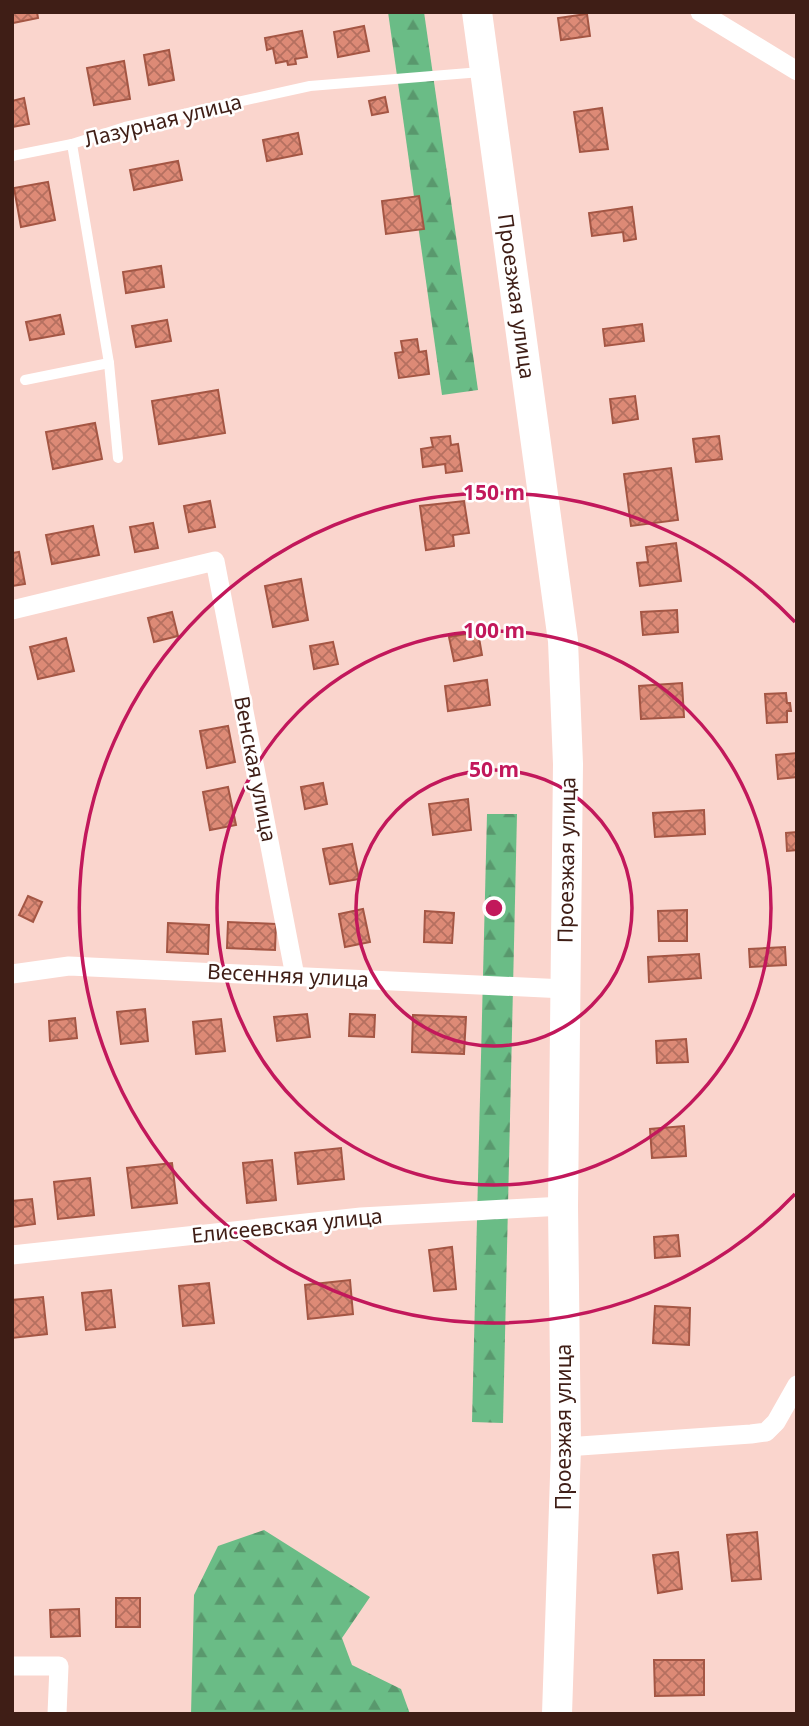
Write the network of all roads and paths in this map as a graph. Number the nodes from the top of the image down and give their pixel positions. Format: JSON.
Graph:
{"nodes":[{"id":1,"x":477,"y":12,"type":"edge"},
{"id":2,"x":700,"y":12,"type":"edge"},
{"id":3,"x":797,"y":71,"type":"edge"},
{"id":4,"x":485,"y":72,"type":"junction"},
{"id":5,"x":72,"y":145,"type":"junction"},
{"id":6,"x":12,"y":156,"type":"edge"},
{"id":7,"x":109,"y":363,"type":"junction"},
{"id":8,"x":25,"y":380,"type":"dead end"},
{"id":9,"x":118,"y":458,"type":"dead end"},
{"id":10,"x":12,"y":610,"type":"edge"},
{"id":11,"x":12,"y":974,"type":"edge"},
{"id":12,"x":295,"y":976,"type":"junction"},
{"id":13,"x":565,"y":989,"type":"junction"},
{"id":14,"x":564,"y":1206,"type":"junction"},
{"id":15,"x":12,"y":1255,"type":"edge"},
{"id":16,"x":797,"y":1385,"type":"edge"},
{"id":17,"x":566,"y":1447,"type":"junction"},
{"id":18,"x":12,"y":1666,"type":"edge"},
{"id":19,"x":57,"y":1714,"type":"edge"},
{"id":20,"x":557,"y":1714,"type":"edge"}],
"edges":[{"from":1,"to":4,"type":"main road","name":"Проезжая улица"},
{"from":2,"to":3,"type":"street"},
{"from":4,"to":5,"type":"lane","name":"Лазурная улица"},
{"from":4,"to":13,"type":"main road","name":"Проезжая улица"},
{"from":5,"to":6,"type":"lane"},
{"from":5,"to":7,"type":"lane","name":"Лазурная улица"},
{"from":7,"to":8,"type":"lane"},
{"from":7,"to":9,"type":"lane","name":"Лазурная улица"},
{"from":10,"to":12,"type":"street","name":"Венская улица"},
{"from":11,"to":12,"type":"street","name":"Весенняя улица"},
{"from":12,"to":13,"type":"street","name":"Весенняя улица"},
{"from":13,"to":14,"type":"main road","name":"Проезжая улица"},
{"from":14,"to":15,"type":"street","name":"Елисеевская улица"},
{"from":14,"to":17,"type":"main road","name":"Проезжая улица"},
{"from":16,"to":17,"type":"street"},
{"from":17,"to":20,"type":"main road","name":"Проезжая улица"},
{"from":18,"to":19,"type":"street"}]}
